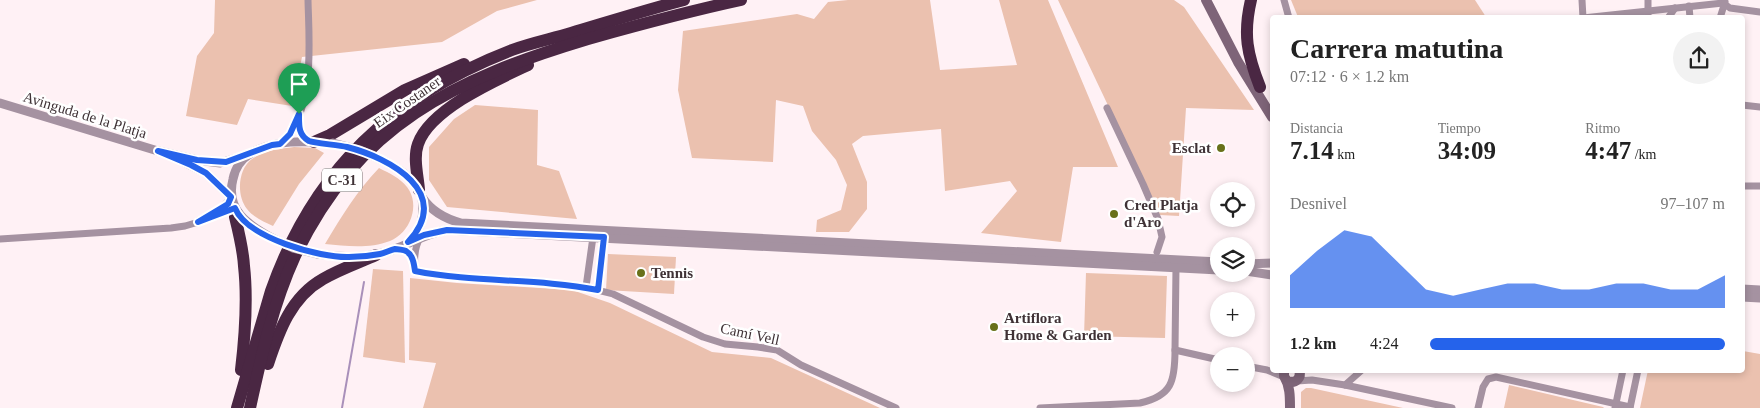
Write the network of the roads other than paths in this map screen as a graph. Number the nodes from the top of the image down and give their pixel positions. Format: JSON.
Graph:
{"nodes":[{"id":1,"x":308,"y":0,"type":"edge"},
{"id":2,"x":684,"y":0,"type":"edge"},
{"id":3,"x":741,"y":0,"type":"edge"},
{"id":4,"x":1206,"y":0,"type":"edge"},
{"id":5,"x":1251,"y":0,"type":"edge"},
{"id":6,"x":1284,"y":0,"type":"edge"},
{"id":7,"x":1582,"y":0,"type":"edge"},
{"id":8,"x":1648,"y":0,"type":"edge"},
{"id":9,"x":1725,"y":2,"type":"edge"},
{"id":10,"x":1689,"y":6,"type":"junction"},
{"id":11,"x":1675,"y":8,"type":"junction"},
{"id":12,"x":1760,"y":12,"type":"edge"},
{"id":13,"x":1649,"y":14,"type":"edge"},
{"id":14,"x":1288,"y":15,"type":"edge"},
{"id":15,"x":1583,"y":15,"type":"edge"},
{"id":16,"x":1632,"y":15,"type":"edge"},
{"id":17,"x":1670,"y":15,"type":"edge"},
{"id":18,"x":1690,"y":15,"type":"edge"},
{"id":19,"x":1721,"y":15,"type":"edge"},
{"id":20,"x":512,"y":50,"type":"junction"},
{"id":21,"x":549,"y":51,"type":"junction"},
{"id":22,"x":1238,"y":62,"type":"junction"},
{"id":23,"x":1260,"y":87,"type":"junction"},
{"id":24,"x":1270,"y":101,"type":"edge"},
{"id":25,"x":0,"y":103,"type":"edge"},
{"id":26,"x":1745,"y":105,"type":"edge"},
{"id":27,"x":1760,"y":107,"type":"edge"},
{"id":28,"x":1107,"y":108,"type":"dead end"},
{"id":29,"x":1270,"y":113,"type":"edge"},
{"id":30,"x":299,"y":114,"type":"junction"},
{"id":31,"x":312,"y":142,"type":"junction"},
{"id":32,"x":280,"y":144,"type":"junction"},
{"id":33,"x":158,"y":151,"type":"junction"},
{"id":34,"x":250,"y":154,"type":"junction"},
{"id":35,"x":1745,"y":186,"type":"edge"},
{"id":36,"x":1760,"y":186,"type":"edge"},
{"id":37,"x":421,"y":194,"type":"junction"},
{"id":38,"x":231,"y":197,"type":"junction"},
{"id":39,"x":236,"y":210,"type":"junction"},
{"id":40,"x":198,"y":222,"type":"junction"},
{"id":41,"x":421,"y":237,"type":"junction"},
{"id":42,"x":593,"y":237,"type":"junction"},
{"id":43,"x":604,"y":237,"type":"junction"},
{"id":44,"x":0,"y":239,"type":"edge"},
{"id":45,"x":408,"y":242,"type":"junction"},
{"id":46,"x":395,"y":249,"type":"junction"},
{"id":47,"x":1157,"y":252,"type":"dead end"},
{"id":48,"x":376,"y":254,"type":"junction"},
{"id":49,"x":414,"y":262,"type":"junction"},
{"id":50,"x":1210,"y":262,"type":"edge"},
{"id":51,"x":1270,"y":263,"type":"edge"},
{"id":52,"x":1255,"y":264,"type":"edge"},
{"id":53,"x":1176,"y":268,"type":"junction"},
{"id":54,"x":1210,"y":270,"type":"edge"},
{"id":55,"x":1255,"y":272,"type":"edge"},
{"id":56,"x":1270,"y":275,"type":"edge"},
{"id":57,"x":586,"y":287,"type":"junction"},
{"id":58,"x":1745,"y":289,"type":"edge"},
{"id":59,"x":598,"y":290,"type":"junction"},
{"id":60,"x":1760,"y":290,"type":"edge"},
{"id":61,"x":1745,"y":297,"type":"edge"},
{"id":62,"x":1760,"y":298,"type":"edge"},
{"id":63,"x":1175,"y":350,"type":"junction"},
{"id":64,"x":1210,"y":358,"type":"edge"},
{"id":65,"x":1255,"y":368,"type":"edge"},
{"id":66,"x":1270,"y":370,"type":"edge"},
{"id":67,"x":1278,"y":373,"type":"edge"},
{"id":68,"x":1359,"y":373,"type":"edge"},
{"id":69,"x":1622,"y":373,"type":"edge"},
{"id":70,"x":1637,"y":373,"type":"edge"},
{"id":71,"x":1292,"y":378,"type":"edge"},
{"id":72,"x":1345,"y":385,"type":"junction"},
{"id":73,"x":239,"y":402,"type":"edge"},
{"id":74,"x":1615,"y":406,"type":"edge"},
{"id":75,"x":250,"y":408,"type":"edge"},
{"id":76,"x":896,"y":408,"type":"edge"},
{"id":77,"x":1040,"y":408,"type":"edge"},
{"id":78,"x":1290,"y":408,"type":"edge"},
{"id":79,"x":1452,"y":408,"type":"edge"},
{"id":80,"x":1478,"y":408,"type":"edge"},
{"id":81,"x":1630,"y":408,"type":"edge"}],
"edges":[{"from":1,"to":30,"type":"street"},
{"from":2,"to":20,"type":"highway","name":"Eix Costaner","number":"C-31"},
{"from":3,"to":21,"type":"highway","name":"Eix Costaner","number":"C-31"},
{"from":4,"to":22,"type":"main road"},
{"from":5,"to":23,"type":"highway"},
{"from":6,"to":14,"type":"street"},
{"from":7,"to":15,"type":"street"},
{"from":8,"to":13,"type":"street"},
{"from":9,"to":10,"type":"street"},
{"from":9,"to":12,"type":"street"},
{"from":9,"to":19,"type":"street"},
{"from":10,"to":11,"type":"street"},
{"from":10,"to":18,"type":"street"},
{"from":11,"to":13,"type":"street"},
{"from":11,"to":17,"type":"street"},
{"from":13,"to":16,"type":"street"},
{"from":20,"to":31,"type":"highway","number":"C-31"},
{"from":20,"to":73,"type":"highway","name":"Eix Costaner","number":"C-31"},
{"from":21,"to":37,"type":"highway","number":"C-31"},
{"from":21,"to":75,"type":"highway","name":"Eix Costaner","number":"C-31"},
{"from":22,"to":23,"type":"main road"},
{"from":22,"to":29,"type":"main road"},
{"from":23,"to":24,"type":"main road"},
{"from":25,"to":33,"type":"street","name":"Avinguda de la Platja"},
{"from":26,"to":27,"type":"street"},
{"from":28,"to":47,"type":"street"},
{"from":30,"to":31,"type":"street"},
{"from":30,"to":32,"type":"street"},
{"from":31,"to":32,"type":"street"},
{"from":31,"to":37,"type":"street","bridge":true},
{"from":32,"to":34,"type":"street"},
{"from":33,"to":34,"type":"street","name":"Avinguda de la Platja"},
{"from":33,"to":38,"type":"street"},
{"from":34,"to":38,"type":"street"},
{"from":35,"to":36,"type":"street"},
{"from":37,"to":45,"type":"street"},
{"from":37,"to":50,"type":"street"},
{"from":38,"to":39,"type":"street"},
{"from":38,"to":40,"type":"street"},
{"from":39,"to":40,"type":"street"},
{"from":39,"to":48,"type":"street","bridge":true},
{"from":39,"to":73,"type":"highway"},
{"from":40,"to":44,"type":"street"},
{"from":41,"to":42,"type":"street"},
{"from":41,"to":45,"type":"street"},
{"from":41,"to":49,"type":"street"},
{"from":42,"to":43,"type":"street"},
{"from":42,"to":57,"type":"street"},
{"from":43,"to":53,"type":"street"},
{"from":43,"to":59,"type":"street"},
{"from":45,"to":46,"type":"street"},
{"from":46,"to":48,"type":"street"},
{"from":46,"to":49,"type":"street","name":"Camí Vell"},
{"from":48,"to":75,"type":"highway"},
{"from":49,"to":57,"type":"street","name":"Camí Vell"},
{"from":51,"to":52,"type":"street"},
{"from":53,"to":54,"type":"street"},
{"from":53,"to":63,"type":"street"},
{"from":55,"to":56,"type":"street"},
{"from":57,"to":59,"type":"street","name":"Camí Vell"},
{"from":58,"to":60,"type":"street"},
{"from":59,"to":76,"type":"street","name":"Camí Vell"},
{"from":61,"to":62,"type":"street"},
{"from":63,"to":64,"type":"street"},
{"from":63,"to":77,"type":"street"},
{"from":65,"to":66,"type":"street"},
{"from":67,"to":71,"type":"street"},
{"from":68,"to":72,"type":"street"},
{"from":69,"to":74,"type":"street"},
{"from":70,"to":81,"type":"street"},
{"from":71,"to":72,"type":"street"},
{"from":71,"to":78,"type":"main road"},
{"from":72,"to":79,"type":"street"},
{"from":74,"to":80,"type":"street"},
{"from":74,"to":81,"type":"street"}]}
